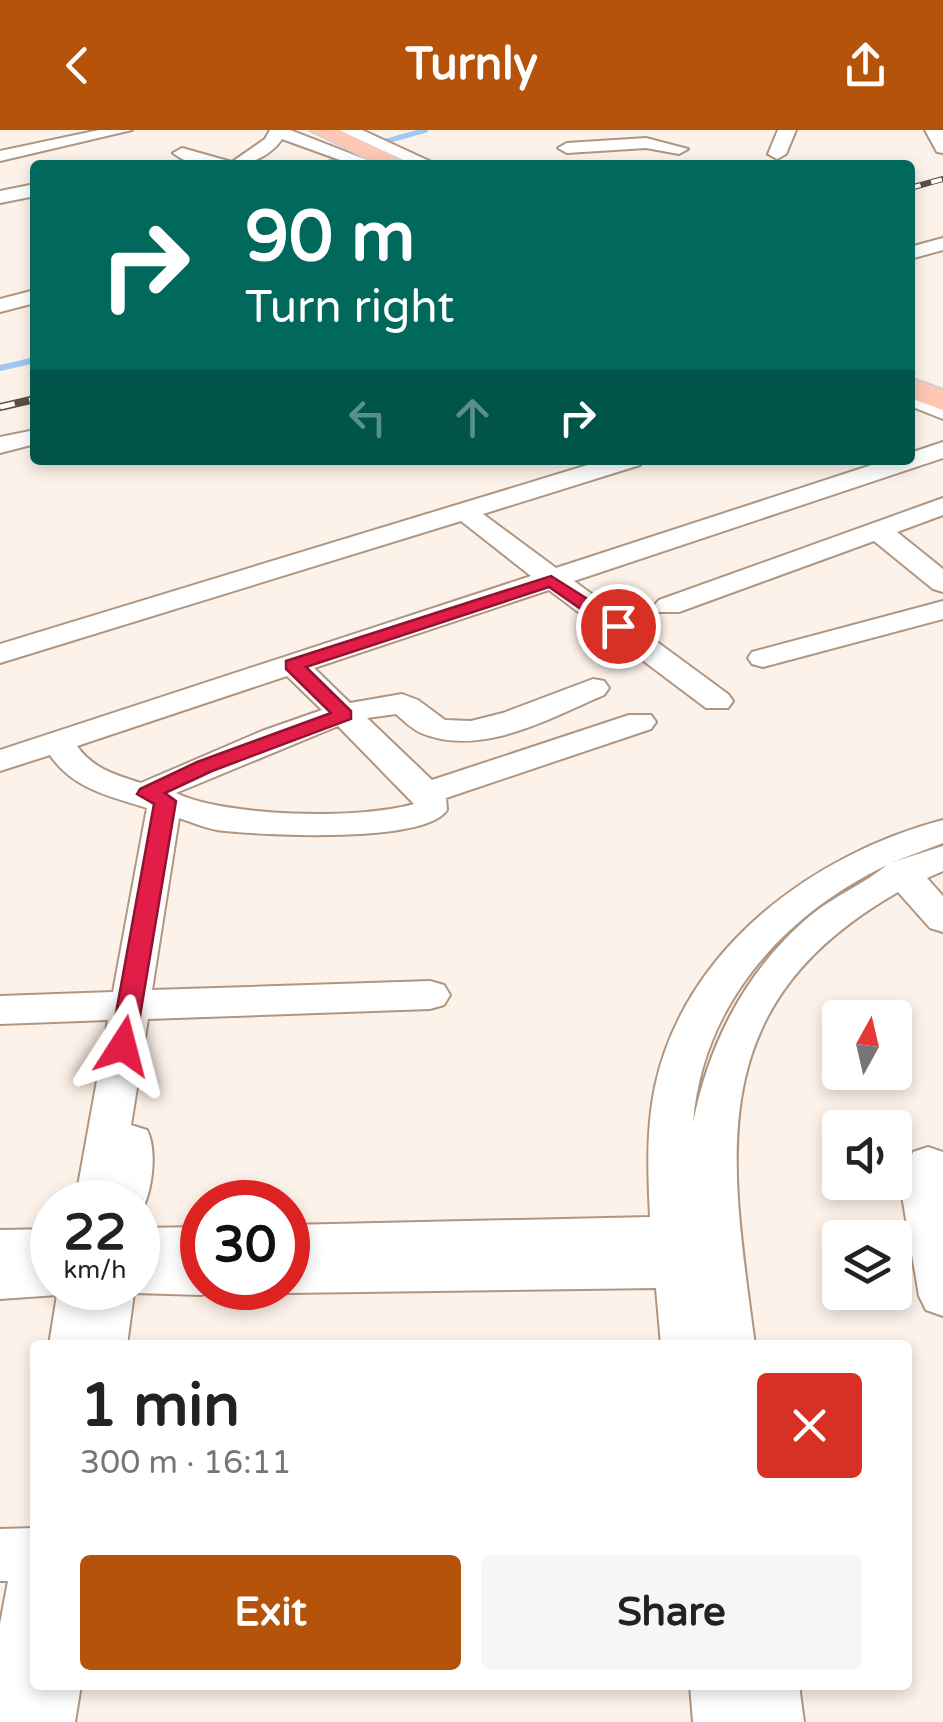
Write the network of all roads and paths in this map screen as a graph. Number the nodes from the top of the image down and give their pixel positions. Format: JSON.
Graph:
{"nodes":[{"id":1,"x":123,"y":130,"type":"edge"},
{"id":2,"x":348,"y":130,"type":"edge"},
{"id":3,"x":628,"y":130,"type":"edge"},
{"id":4,"x":683,"y":130,"type":"edge"},
{"id":5,"x":787,"y":130,"type":"edge"},
{"id":6,"x":934,"y":130,"type":"edge"},
{"id":7,"x":279,"y":131,"type":"edge"},
{"id":8,"x":312,"y":135,"type":"edge"},
{"id":9,"x":646,"y":143,"type":"junction"},
{"id":10,"x":567,"y":148,"type":"dead end"},
{"id":11,"x":943,"y":148,"type":"edge"},
{"id":12,"x":27,"y":150,"type":"junction"},
{"id":13,"x":182,"y":152,"type":"dead end"},
{"id":14,"x":777,"y":154,"type":"dead end"},
{"id":15,"x":0,"y":156,"type":"edge"},
{"id":16,"x":398,"y":157,"type":"edge"},
{"id":17,"x":47,"y":160,"type":"edge"},
{"id":18,"x":208,"y":160,"type":"edge"},
{"id":19,"x":245,"y":160,"type":"edge"},
{"id":20,"x":358,"y":160,"type":"edge"},
{"id":21,"x":684,"y":160,"type":"edge"},
{"id":22,"x":30,"y":191,"type":"edge"},
{"id":23,"x":0,"y":197,"type":"edge"},
{"id":24,"x":943,"y":234,"type":"edge"},
{"id":25,"x":915,"y":240,"type":"edge"},
{"id":26,"x":943,"y":244,"type":"edge"},
{"id":27,"x":915,"y":251,"type":"edge"},
{"id":28,"x":30,"y":297,"type":"edge"},
{"id":29,"x":0,"y":306,"type":"edge"},
{"id":30,"x":915,"y":380,"type":"edge"},
{"id":31,"x":915,"y":389,"type":"edge"},
{"id":32,"x":943,"y":392,"type":"edge"},
{"id":33,"x":915,"y":399,"type":"edge"},
{"id":34,"x":943,"y":401,"type":"edge"},
{"id":35,"x":943,"y":412,"type":"edge"},
{"id":36,"x":30,"y":439,"type":"edge"},
{"id":37,"x":0,"y":445,"type":"edge"},
{"id":38,"x":943,"y":450,"type":"edge"},
{"id":39,"x":915,"y":459,"type":"edge"},
{"id":40,"x":615,"y":465,"type":"edge"},
{"id":41,"x":898,"y":465,"type":"edge"},
{"id":42,"x":943,"y":506,"type":"edge"},
{"id":43,"x":473,"y":519,"type":"dead end"},
{"id":44,"x":878,"y":530,"type":"junction"},
{"id":45,"x":551,"y":581,"type":"junction"},
{"id":46,"x":943,"y":583,"type":"edge"},
{"id":47,"x":669,"y":606,"type":"dead end"},
{"id":48,"x":943,"y":610,"type":"edge"},
{"id":49,"x":0,"y":654,"type":"edge"},
{"id":50,"x":763,"y":658,"type":"dead end"},
{"id":51,"x":293,"y":665,"type":"junction"},
{"id":52,"x":594,"y":688,"type":"dead end"},
{"id":53,"x":718,"y":701,"type":"dead end"},
{"id":54,"x":344,"y":715,"type":"junction"},
{"id":55,"x":640,"y":722,"type":"dead end"},
{"id":56,"x":57,"y":742,"type":"junction"},
{"id":57,"x":0,"y":761,"type":"edge"},
{"id":58,"x":165,"y":801,"type":"junction"},
{"id":59,"x":434,"y":806,"type":"junction"},
{"id":60,"x":943,"y":832,"type":"edge"},
{"id":61,"x":943,"y":858,"type":"edge"},
{"id":62,"x":901,"y":872,"type":"junction"},
{"id":63,"x":943,"y":920,"type":"edge"},
{"id":64,"x":430,"y":995,"type":"dead end"},
{"id":65,"x":140,"y":1007,"type":"junction"},
{"id":66,"x":0,"y":1010,"type":"edge"},
{"id":67,"x":938,"y":1167,"type":"edge"},
{"id":68,"x":102,"y":1180,"type":"edge"},
{"id":69,"x":126,"y":1180,"type":"edge"},
{"id":70,"x":310,"y":1244,"type":"edge"},
{"id":71,"x":30,"y":1249,"type":"edge"},
{"id":72,"x":0,"y":1250,"type":"edge"},
{"id":73,"x":697,"y":1252,"type":"junction"},
{"id":74,"x":310,"y":1272,"type":"edge"},
{"id":75,"x":30,"y":1278,"type":"edge"},
{"id":76,"x":0,"y":1279,"type":"edge"},
{"id":77,"x":943,"y":1296,"type":"edge"},
{"id":78,"x":79,"y":1310,"type":"edge"},
{"id":79,"x":109,"y":1310,"type":"edge"},
{"id":80,"x":74,"y":1340,"type":"edge"},
{"id":81,"x":104,"y":1340,"type":"edge"},
{"id":82,"x":687,"y":1340,"type":"edge"},
{"id":83,"x":728,"y":1340,"type":"edge"},
{"id":84,"x":30,"y":1554,"type":"edge"},
{"id":85,"x":0,"y":1555,"type":"edge"},
{"id":86,"x":30,"y":1610,"type":"edge"},
{"id":87,"x":51,"y":1690,"type":"edge"},
{"id":88,"x":719,"y":1690,"type":"edge"},
{"id":89,"x":771,"y":1690,"type":"edge"},
{"id":90,"x":12,"y":1722,"type":"edge"},
{"id":91,"x":46,"y":1722,"type":"edge"},
{"id":92,"x":722,"y":1722,"type":"edge"},
{"id":93,"x":774,"y":1722,"type":"edge"}],
"edges":[{"from":1,"to":12,"type":"street"},
{"from":2,"to":16,"type":"street"},
{"from":3,"to":9,"type":"street"},
{"from":4,"to":21,"type":"street"},
{"from":5,"to":14,"type":"street"},
{"from":6,"to":11,"type":"street"},
{"from":7,"to":8,"type":"street"},
{"from":7,"to":19,"type":"street"},
{"from":8,"to":16,"type":"main road"},
{"from":8,"to":20,"type":"street"},
{"from":9,"to":10,"type":"street"},
{"from":9,"to":21,"type":"street"},
{"from":12,"to":15,"type":"street"},
{"from":12,"to":17,"type":"street"},
{"from":13,"to":18,"type":"street"},
{"from":22,"to":23,"type":"street"},
{"from":24,"to":25,"type":"street"},
{"from":26,"to":27,"type":"street"},
{"from":28,"to":29,"type":"street"},
{"from":30,"to":32,"type":"street"},
{"from":31,"to":34,"type":"main road"},
{"from":33,"to":35,"type":"street"},
{"from":36,"to":37,"type":"street"},
{"from":38,"to":39,"type":"street"},
{"from":40,"to":49,"type":"street"},
{"from":41,"to":45,"type":"street"},
{"from":42,"to":44,"type":"street"},
{"from":43,"to":45,"type":"street"},
{"from":44,"to":46,"type":"street"},
{"from":44,"to":47,"type":"street"},
{"from":45,"to":51,"type":"street"},
{"from":45,"to":53,"type":"street"},
{"from":48,"to":50,"type":"street"},
{"from":51,"to":54,"type":"street"},
{"from":51,"to":56,"type":"street"},
{"from":52,"to":54,"type":"street"},
{"from":54,"to":58,"type":"street"},
{"from":54,"to":59,"type":"street"},
{"from":55,"to":59,"type":"street"},
{"from":56,"to":57,"type":"street"},
{"from":56,"to":58,"type":"street"},
{"from":58,"to":59,"type":"street"},
{"from":58,"to":65,"type":"street"},
{"from":60,"to":73,"type":"street"},
{"from":61,"to":62,"type":"street"},
{"from":62,"to":63,"type":"street"},
{"from":62,"to":73,"type":"street"},
{"from":64,"to":65,"type":"street"},
{"from":65,"to":66,"type":"street"},
{"from":65,"to":68,"type":"street"},
{"from":65,"to":69,"type":"street"},
{"from":67,"to":77,"type":"street"},
{"from":70,"to":73,"type":"street"},
{"from":71,"to":72,"type":"street"},
{"from":73,"to":74,"type":"street"},
{"from":73,"to":82,"type":"street"},
{"from":73,"to":83,"type":"street"},
{"from":75,"to":76,"type":"street"},
{"from":78,"to":80,"type":"street"},
{"from":79,"to":81,"type":"street"},
{"from":84,"to":85,"type":"street"},
{"from":86,"to":90,"type":"street"},
{"from":87,"to":91,"type":"street"},
{"from":88,"to":92,"type":"street"},
{"from":89,"to":93,"type":"street"}]}
